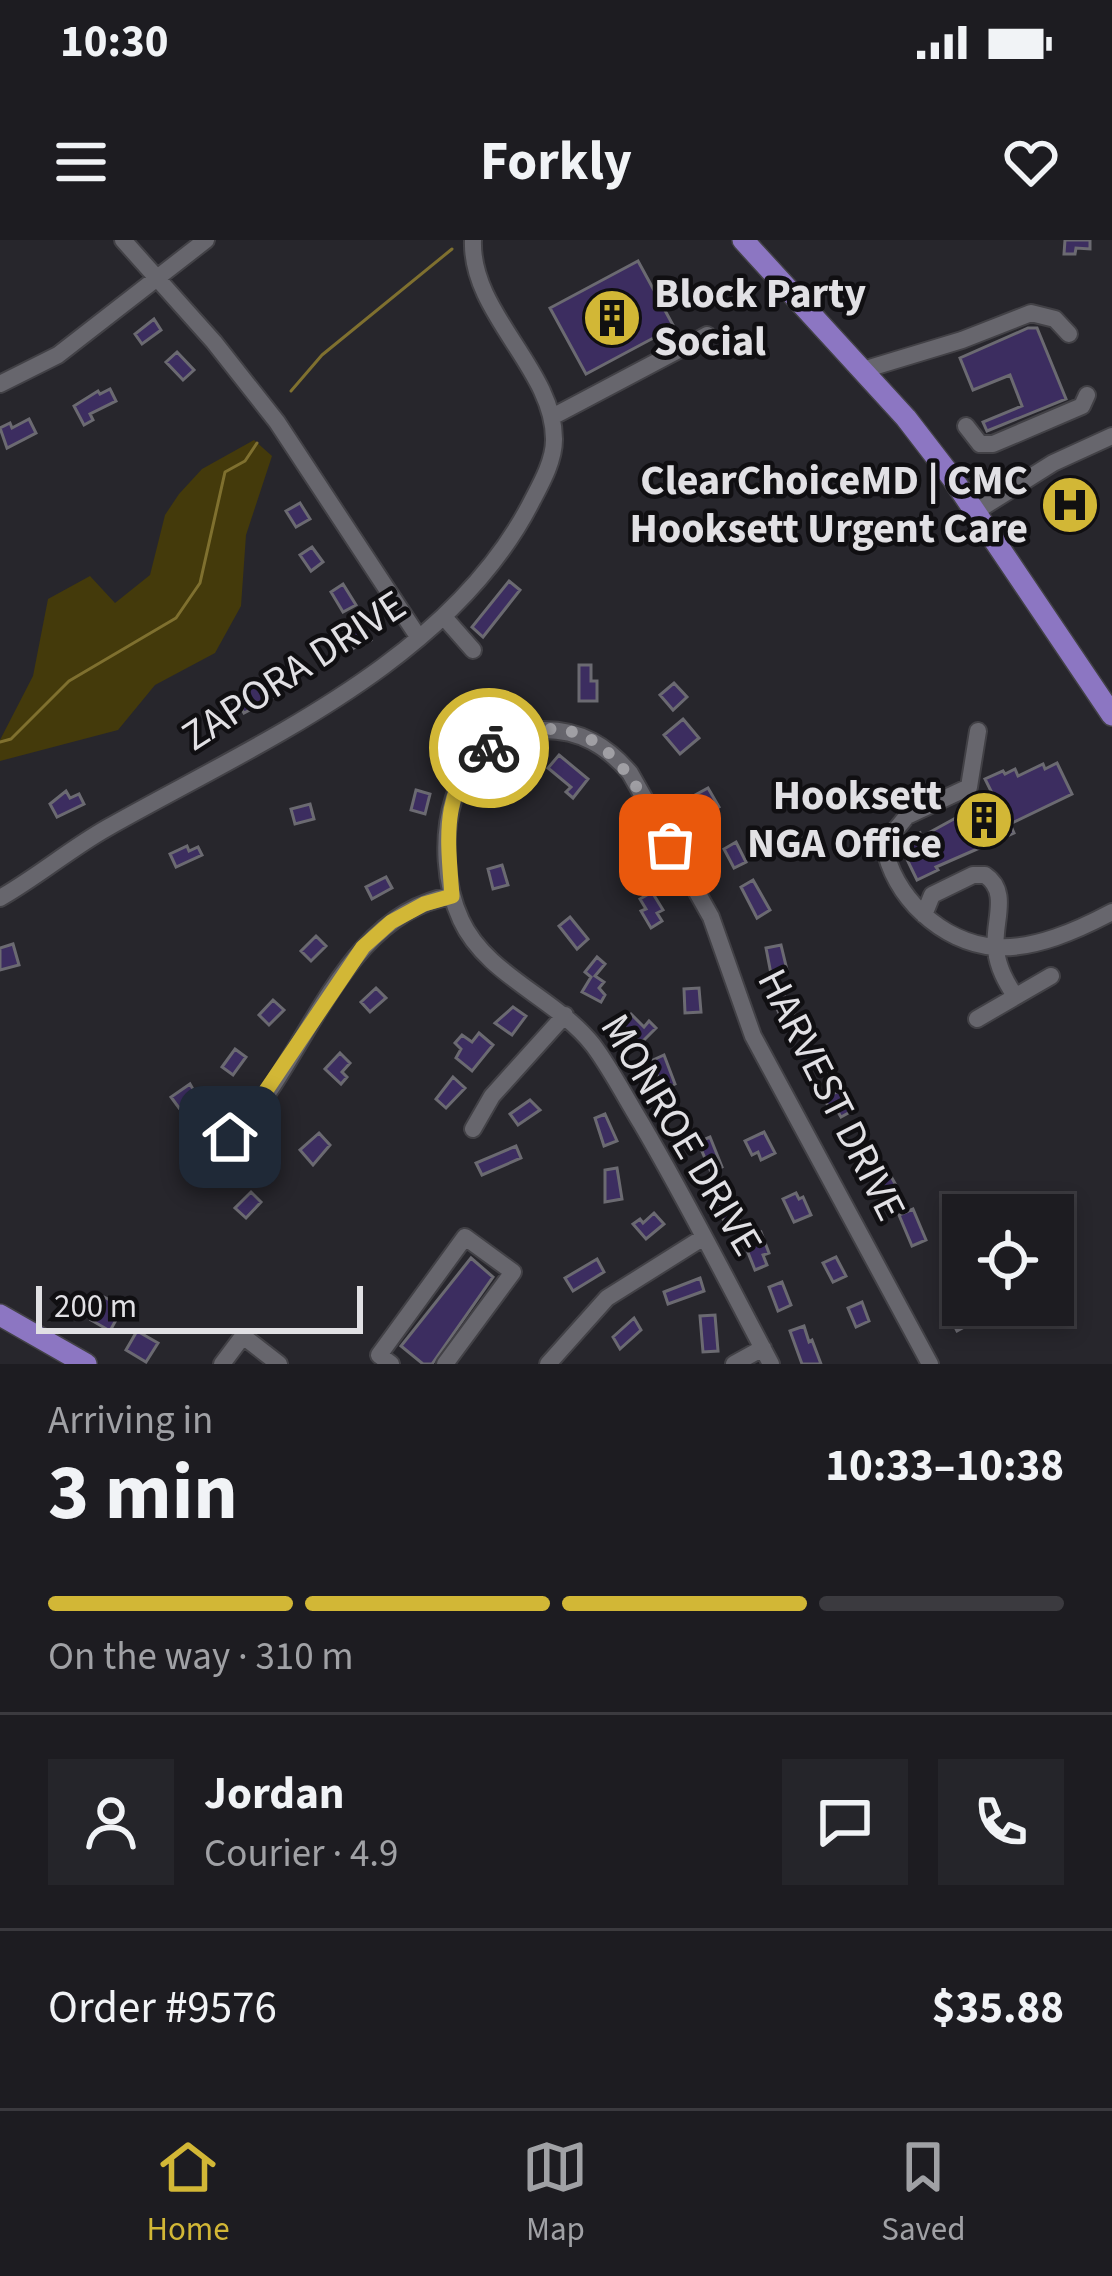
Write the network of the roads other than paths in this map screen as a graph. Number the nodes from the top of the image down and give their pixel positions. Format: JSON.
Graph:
{"nodes":[{"id":1,"x":123,"y":240,"type":"edge"},
{"id":2,"x":206,"y":240,"type":"edge"},
{"id":3,"x":473,"y":240,"type":"edge"},
{"id":4,"x":743,"y":241,"type":"edge"},
{"id":5,"x":158,"y":279,"type":"junction"},
{"id":6,"x":1069,"y":334,"type":"dead end"},
{"id":7,"x":707,"y":335,"type":"dead end"},
{"id":8,"x":863,"y":370,"type":"junction"},
{"id":9,"x":0,"y":384,"type":"edge"},
{"id":10,"x":1088,"y":395,"type":"dead end"},
{"id":11,"x":552,"y":417,"type":"junction"},
{"id":12,"x":966,"y":427,"type":"dead end"},
{"id":13,"x":1112,"y":436,"type":"edge"},
{"id":14,"x":975,"y":512,"type":"junction"},
{"id":15,"x":444,"y":616,"type":"junction"},
{"id":16,"x":419,"y":638,"type":"junction"},
{"id":17,"x":473,"y":650,"type":"dead end"},
{"id":18,"x":1112,"y":715,"type":"edge"},
{"id":19,"x":978,"y":731,"type":"dead end"},
{"id":20,"x":593,"y":740,"type":"joint"},
{"id":21,"x":452,"y":896,"type":"junction"},
{"id":22,"x":0,"y":898,"type":"edge"},
{"id":23,"x":1112,"y":912,"type":"edge"},
{"id":24,"x":924,"y":915,"type":"junction"},
{"id":25,"x":995,"y":947,"type":"junction"},
{"id":26,"x":1052,"y":976,"type":"dead end"},
{"id":27,"x":1015,"y":996,"type":"junction"},
{"id":28,"x":565,"y":1016,"type":"junction"},
{"id":29,"x":977,"y":1019,"type":"dead end"},
{"id":30,"x":473,"y":1129,"type":"dead end"},
{"id":31,"x":204,"y":1157,"type":"dead end"},
{"id":32,"x":704,"y":1237,"type":"junction"},
{"id":33,"x":0,"y":1315,"type":"edge"},
{"id":34,"x":767,"y":1356,"type":"edge"},
{"id":35,"x":86,"y":1364,"type":"edge"},
{"id":36,"x":222,"y":1364,"type":"edge"},
{"id":37,"x":279,"y":1364,"type":"edge"},
{"id":38,"x":391,"y":1364,"type":"edge"},
{"id":39,"x":445,"y":1364,"type":"edge"},
{"id":40,"x":548,"y":1364,"type":"edge"},
{"id":41,"x":734,"y":1364,"type":"edge"},
{"id":42,"x":930,"y":1364,"type":"edge"}],
"edges":[{"from":1,"to":5,"type":"street"},
{"from":2,"to":5,"type":"street"},
{"from":3,"to":11,"type":"street"},
{"from":4,"to":8,"type":"main road"},
{"from":5,"to":9,"type":"street"},
{"from":5,"to":16,"type":"street"},
{"from":6,"to":8,"type":"street"},
{"from":7,"to":11,"type":"street"},
{"from":8,"to":14,"type":"main road"},
{"from":10,"to":12,"type":"street"},
{"from":11,"to":15,"type":"street","name":"ZAPORA DRIVE"},
{"from":13,"to":14,"type":"street"},
{"from":14,"to":18,"type":"main road"},
{"from":15,"to":16,"type":"street","name":"ZAPORA DRIVE"},
{"from":15,"to":17,"type":"street"},
{"from":16,"to":22,"type":"street","name":"ZAPORA DRIVE"},
{"from":19,"to":24,"type":"street"},
{"from":20,"to":21,"type":"street","name":"MONROE DRIVE"},
{"from":20,"to":42,"type":"street","name":"HARVEST DRIVE"},
{"from":21,"to":28,"type":"street","name":"MONROE DRIVE"},
{"from":21,"to":31,"type":"street"},
{"from":23,"to":25,"type":"street"},
{"from":24,"to":25,"type":"street"},
{"from":24,"to":25,"type":"street"},
{"from":25,"to":27,"type":"street"},
{"from":26,"to":27,"type":"street"},
{"from":27,"to":29,"type":"street"},
{"from":28,"to":30,"type":"street"},
{"from":28,"to":32,"type":"street","name":"MONROE DRIVE"},
{"from":32,"to":34,"type":"street","name":"MONROE DRIVE"},
{"from":32,"to":40,"type":"street"},
{"from":33,"to":35,"type":"main road"},
{"from":34,"to":41,"type":"street"},
{"from":36,"to":37,"type":"street"},
{"from":38,"to":39,"type":"street"}]}
